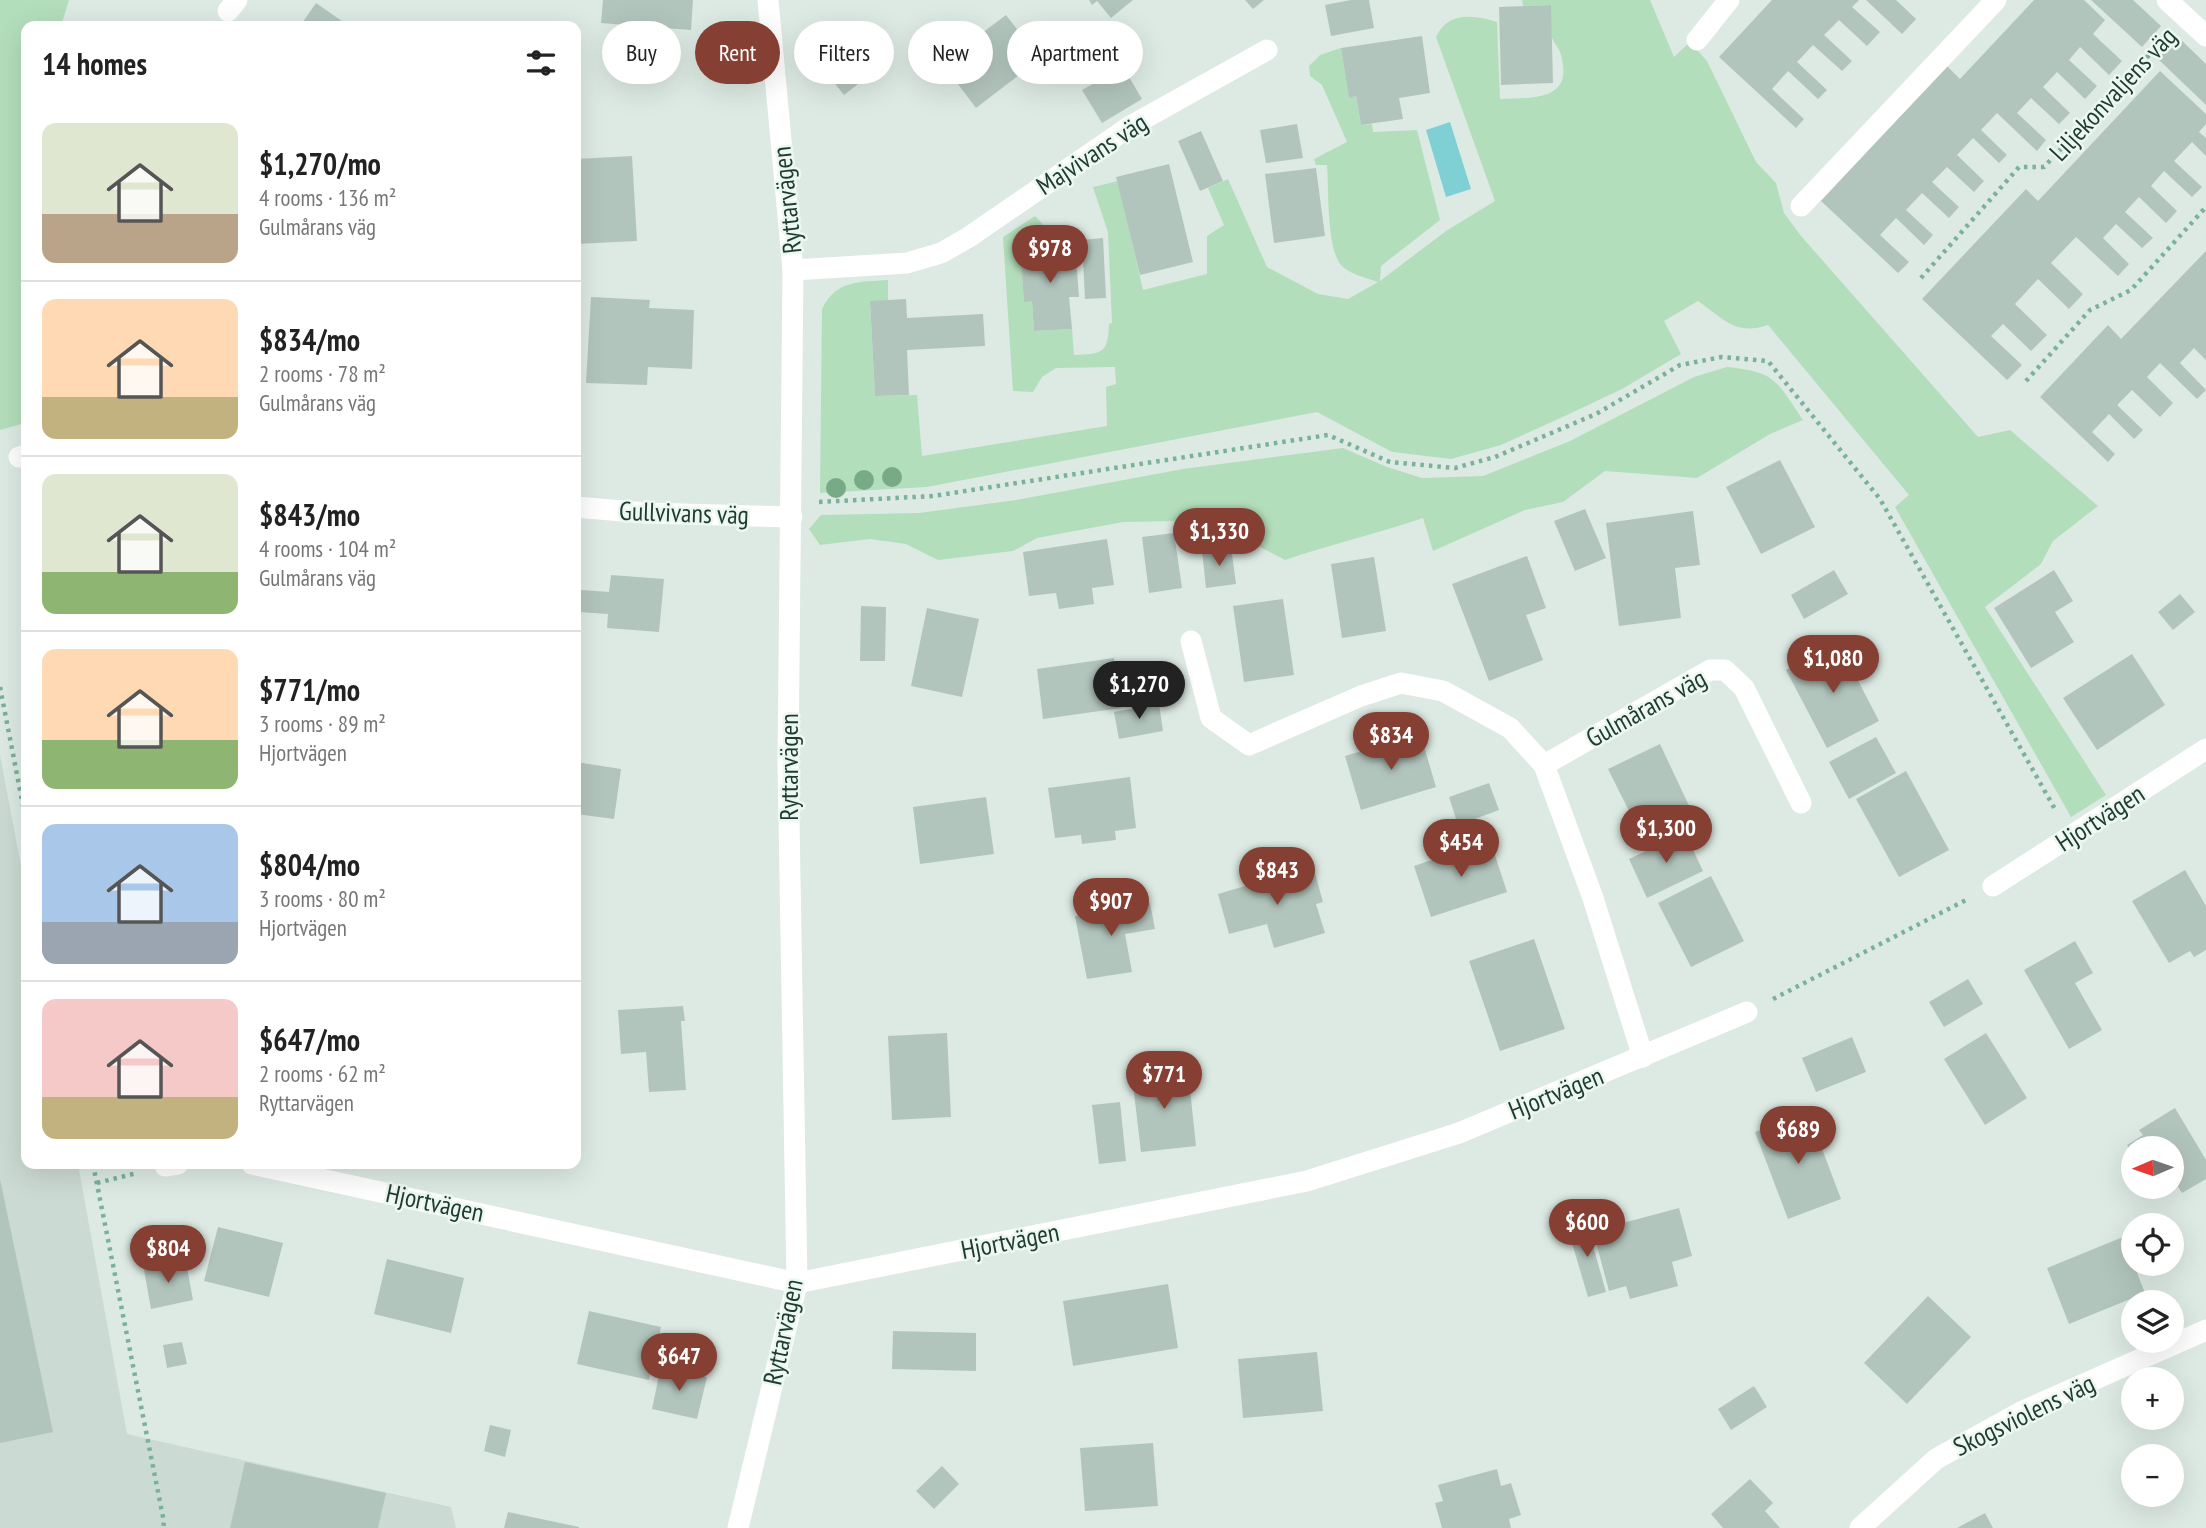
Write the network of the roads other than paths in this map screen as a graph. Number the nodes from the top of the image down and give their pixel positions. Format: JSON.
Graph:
{"nodes":[{"id":1,"x":768,"y":0,"type":"edge"},
{"id":2,"x":1730,"y":0,"type":"edge"},
{"id":3,"x":1996,"y":0,"type":"edge"},
{"id":4,"x":2167,"y":0,"type":"edge"},
{"id":5,"x":2206,"y":36,"type":"edge"},
{"id":6,"x":1697,"y":40,"type":"dead end"},
{"id":7,"x":1267,"y":50,"type":"dead end"},
{"id":8,"x":1801,"y":205,"type":"dead end"},
{"id":9,"x":793,"y":270,"type":"junction"},
{"id":10,"x":581,"y":507,"type":"edge"},
{"id":11,"x":791,"y":510,"type":"junction"},
{"id":12,"x":1191,"y":641,"type":"dead end"},
{"id":13,"x":2206,"y":749,"type":"edge"},
{"id":14,"x":1544,"y":765,"type":"junction"},
{"id":15,"x":1801,"y":803,"type":"dead end"},
{"id":16,"x":1993,"y":886,"type":"road end"},
{"id":17,"x":1747,"y":1012,"type":"road end"},
{"id":18,"x":1643,"y":1057,"type":"junction"},
{"id":19,"x":275,"y":1169,"type":"edge"},
{"id":20,"x":796,"y":1283,"type":"junction"},
{"id":21,"x":2206,"y":1330,"type":"edge"},
{"id":22,"x":738,"y":1528,"type":"edge"},
{"id":23,"x":1860,"y":1528,"type":"edge"}],
"edges":[{"from":1,"to":9,"type":"street","name":"Ryttarvägen"},
{"from":2,"to":6,"type":"street"},
{"from":3,"to":8,"type":"street"},
{"from":4,"to":5,"type":"street","name":"Liljekonvaljens väg"},
{"from":7,"to":9,"type":"street","name":"Majvivans väg"},
{"from":9,"to":11,"type":"street","name":"Ryttarvägen"},
{"from":10,"to":11,"type":"street","name":"Gullvivans väg"},
{"from":11,"to":20,"type":"street","name":"Ryttarvägen"},
{"from":12,"to":14,"type":"street"},
{"from":13,"to":16,"type":"street","name":"Hjortvägen"},
{"from":14,"to":15,"type":"street","name":"Gulmårans väg"},
{"from":14,"to":18,"type":"street"},
{"from":17,"to":18,"type":"street","name":"Hjortvägen"},
{"from":18,"to":20,"type":"street","name":"Hjortvägen"},
{"from":19,"to":20,"type":"street","name":"Hjortvägen"},
{"from":20,"to":22,"type":"street","name":"Ryttarvägen"},
{"from":21,"to":23,"type":"street","name":"Skogsviolens väg"}]}
